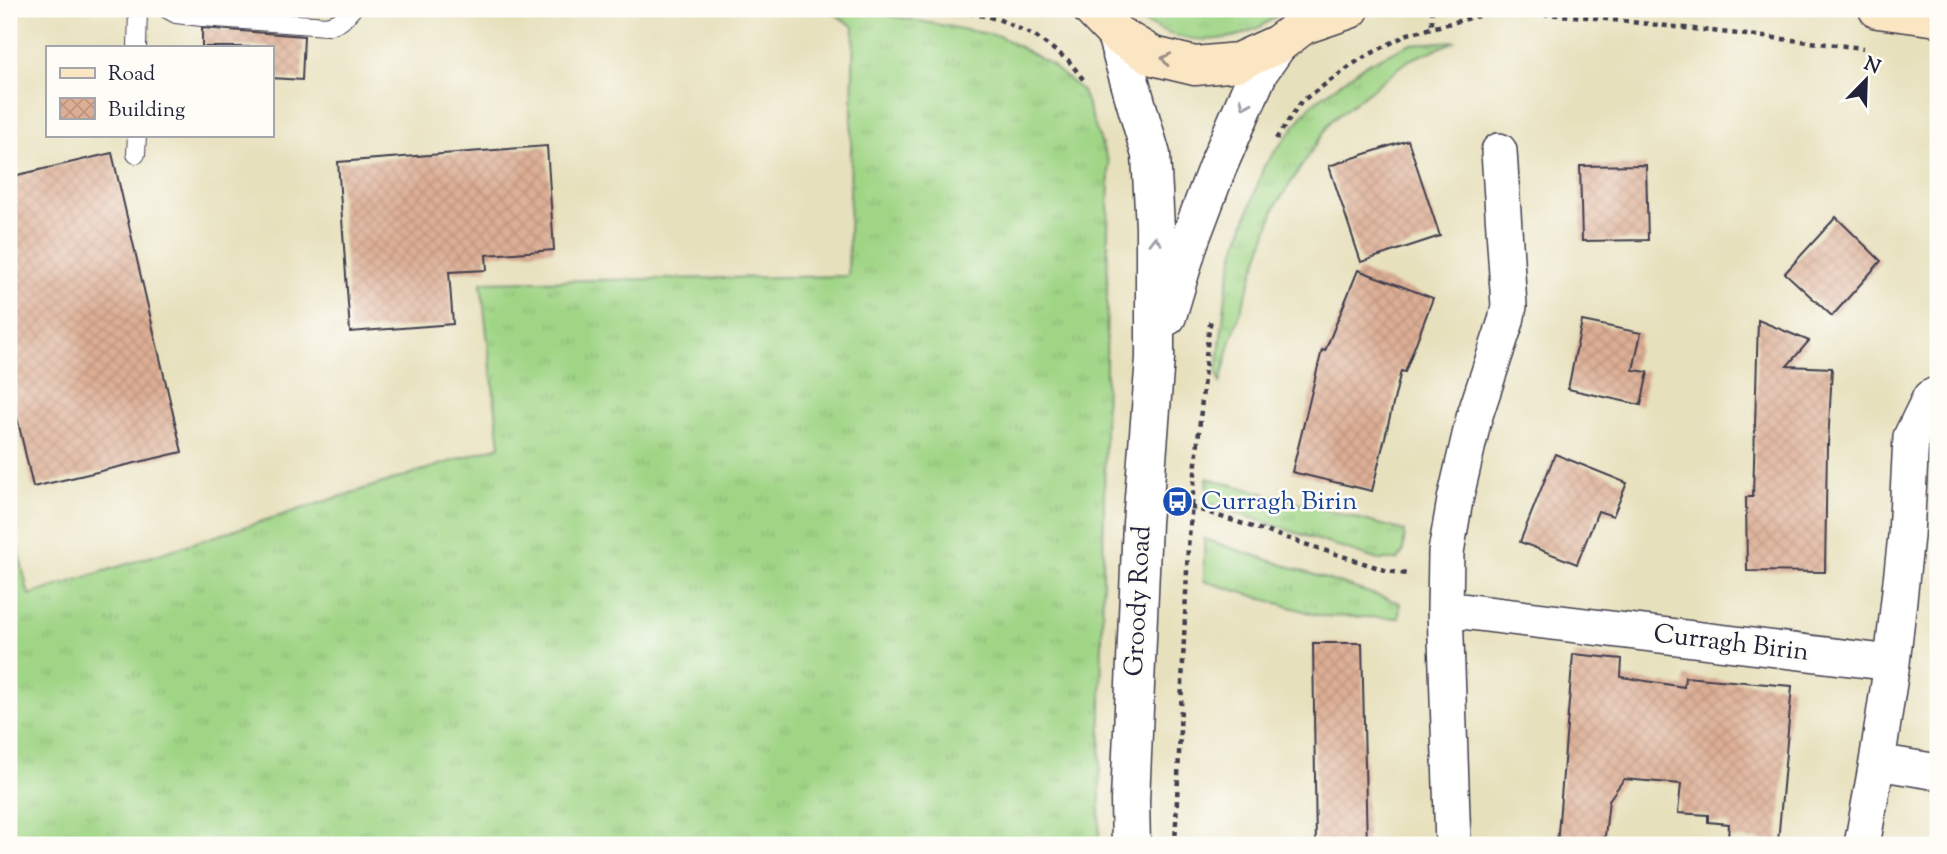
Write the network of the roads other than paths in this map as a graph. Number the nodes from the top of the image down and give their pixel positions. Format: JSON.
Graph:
{"nodes":[{"id":1,"x":138,"y":9,"type":"edge"},
{"id":2,"x":167,"y":9,"type":"edge"},
{"id":3,"x":352,"y":9,"type":"edge"},
{"id":4,"x":1350,"y":9,"type":"edge"},
{"id":5,"x":1878,"y":9,"type":"edge"},
{"id":6,"x":1938,"y":17,"type":"edge"},
{"id":7,"x":1104,"y":22,"type":"edge"},
{"id":8,"x":1299,"y":26,"type":"edge"},
{"id":9,"x":137,"y":46,"type":"edge"},
{"id":10,"x":137,"y":136,"type":"edge"},
{"id":11,"x":1499,"y":151,"type":"dead end"},
{"id":12,"x":136,"y":154,"type":"dead end"},
{"id":13,"x":1154,"y":358,"type":"junction"},
{"id":14,"x":1938,"y":394,"type":"edge"},
{"id":15,"x":1445,"y":593,"type":"junction"},
{"id":16,"x":1892,"y":663,"type":"junction"},
{"id":17,"x":1877,"y":762,"type":"junction"},
{"id":18,"x":1938,"y":772,"type":"edge"},
{"id":19,"x":1131,"y":845,"type":"edge"},
{"id":20,"x":1453,"y":845,"type":"edge"},
{"id":21,"x":1862,"y":845,"type":"edge"}],
"edges":[{"from":1,"to":9,"type":"lane"},
{"from":2,"to":3,"type":"lane"},
{"from":4,"to":8,"type":"main road"},
{"from":5,"to":6,"type":"main road"},
{"from":8,"to":7,"type":"main road","one_way":true},
{"from":13,"to":7,"type":"street","one_way":true},
{"from":8,"to":13,"type":"street","one_way":true},
{"from":10,"to":12,"type":"lane"},
{"from":11,"to":15,"type":"street"},
{"from":13,"to":19,"type":"street","name":"Groody Road"},
{"from":14,"to":16,"type":"street"},
{"from":15,"to":16,"type":"street","name":"Curragh Birin"},
{"from":15,"to":20,"type":"street"},
{"from":16,"to":17,"type":"street"},
{"from":17,"to":18,"type":"street"},
{"from":17,"to":21,"type":"street"}]}
